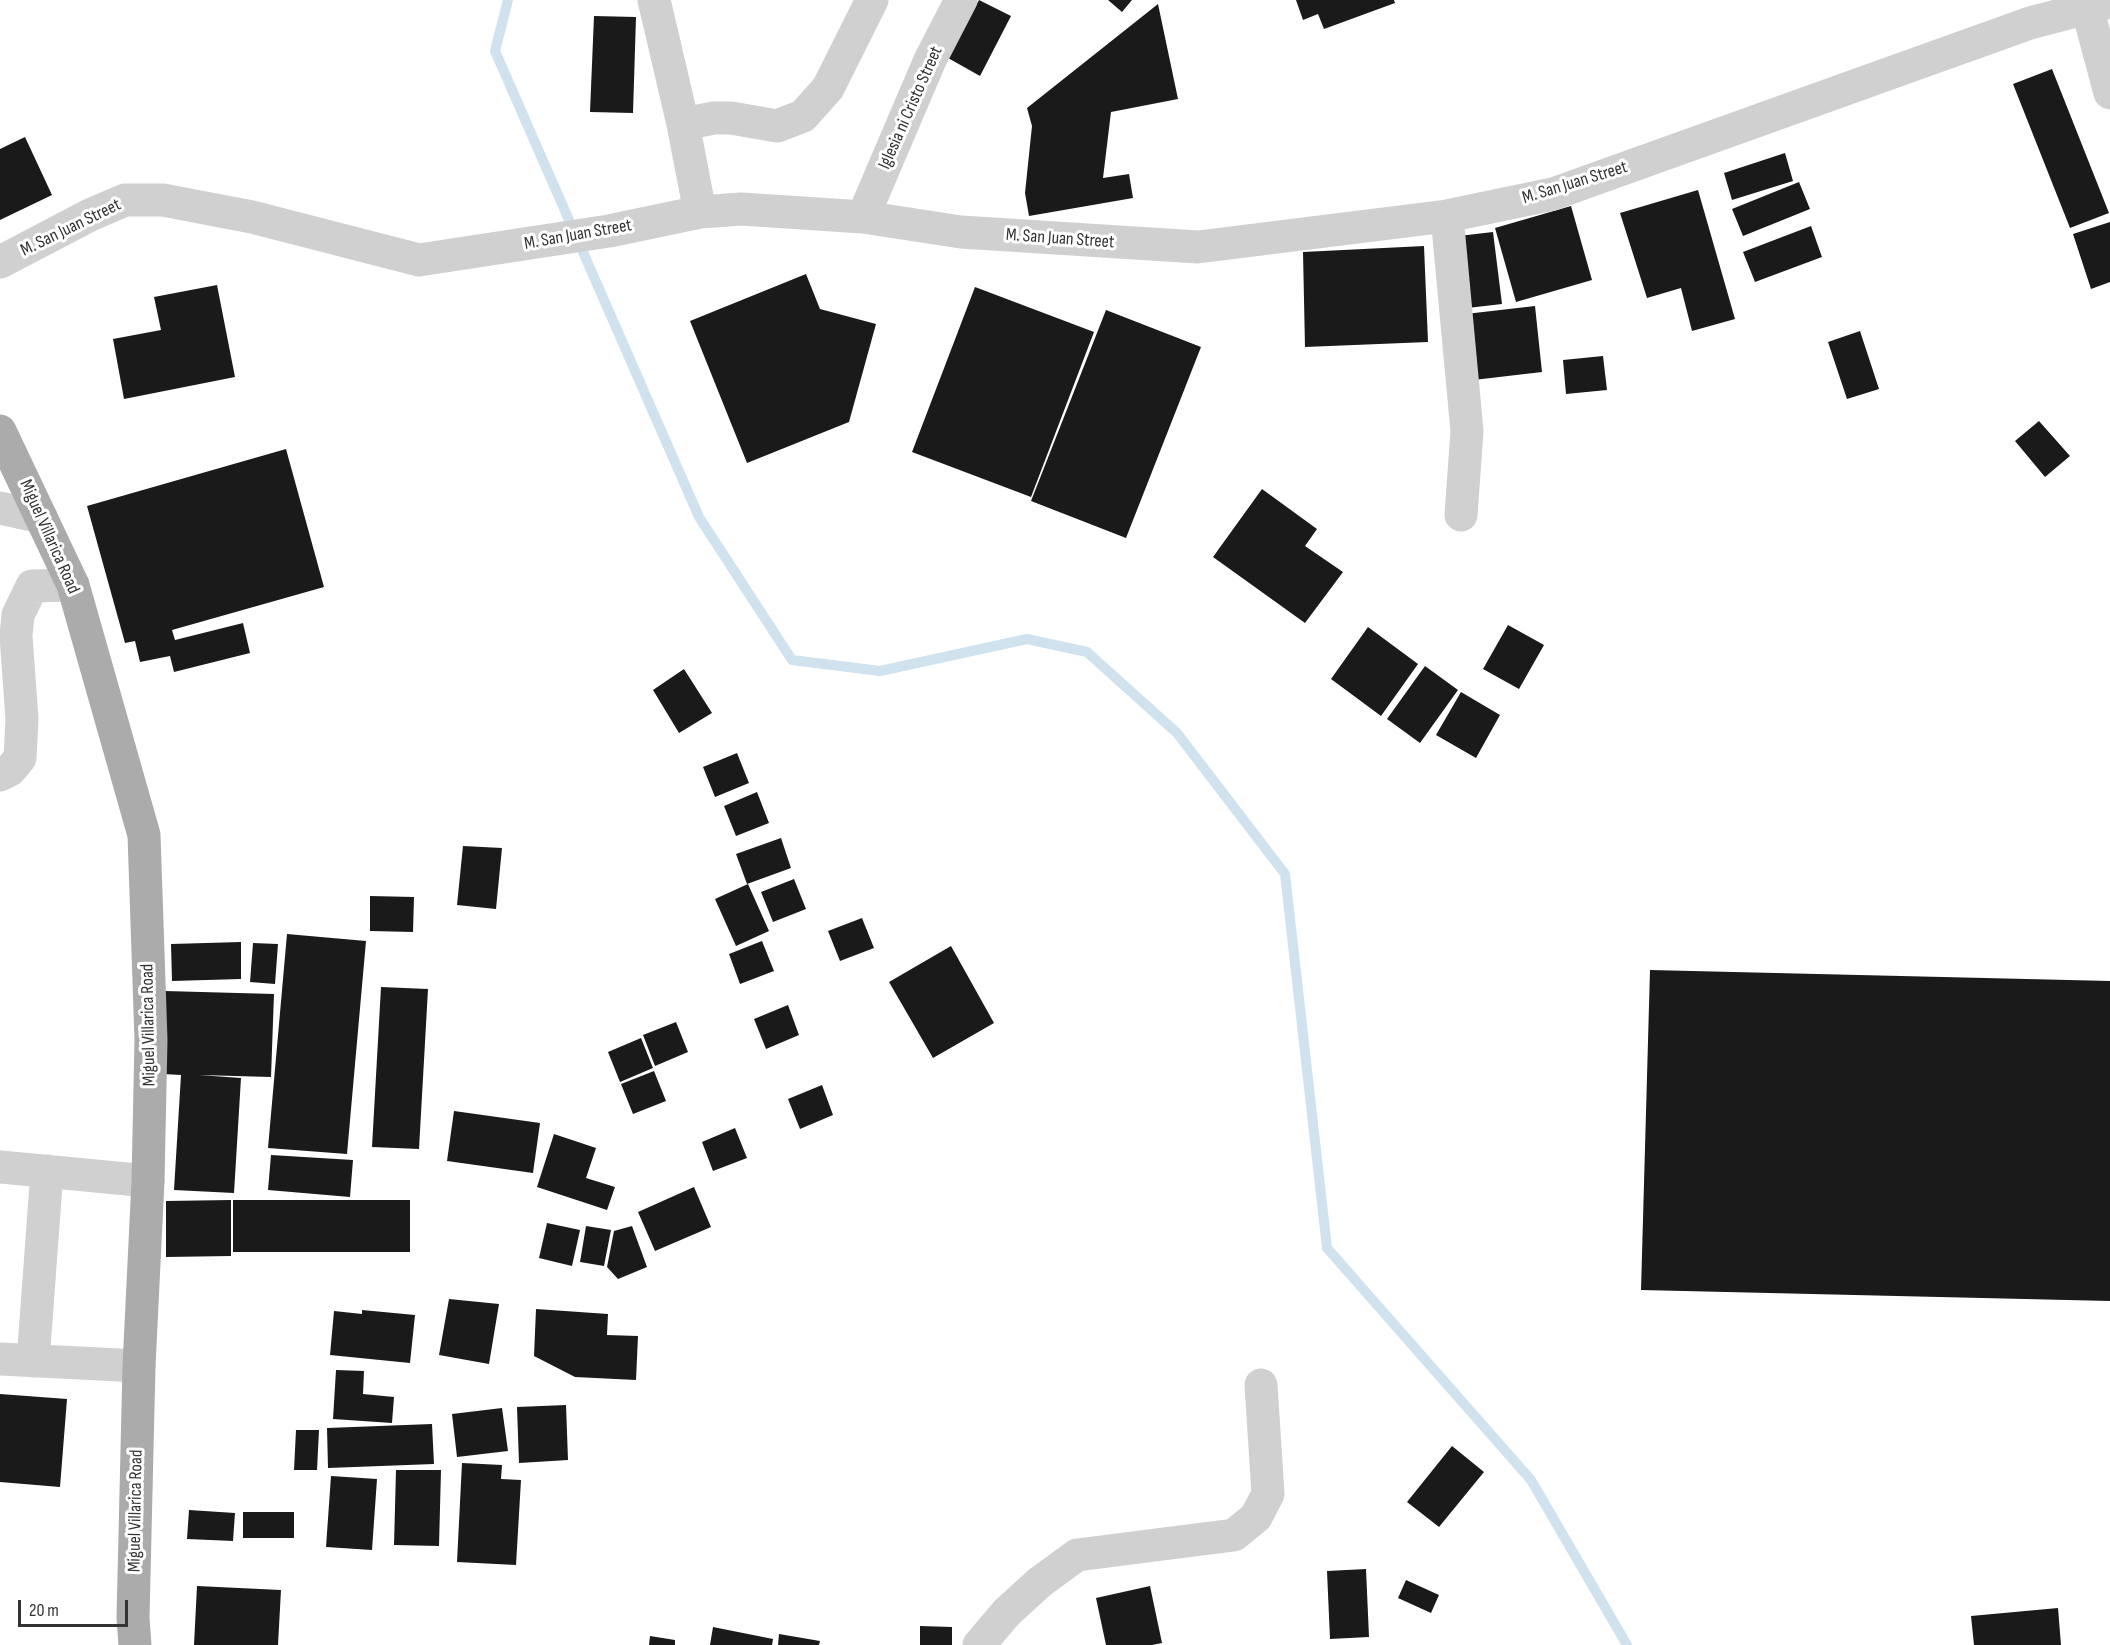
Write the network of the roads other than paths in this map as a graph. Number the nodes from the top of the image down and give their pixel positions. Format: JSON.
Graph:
{"nodes":[{"id":1,"x":654,"y":0,"type":"edge"},
{"id":2,"x":872,"y":0,"type":"edge"},
{"id":3,"x":961,"y":0,"type":"edge"},
{"id":4,"x":2098,"y":4,"type":"edge"},
{"id":5,"x":2110,"y":93,"type":"edge"},
{"id":6,"x":683,"y":124,"type":"junction"},
{"id":7,"x":700,"y":212,"type":"junction"},
{"id":8,"x":1448,"y":216,"type":"junction"},
{"id":9,"x":864,"y":217,"type":"junction"},
{"id":10,"x":0,"y":262,"type":"edge"},
{"id":11,"x":0,"y":431,"type":"edge"},
{"id":12,"x":0,"y":508,"type":"edge"},
{"id":13,"x":1461,"y":515,"type":"dead end"},
{"id":14,"x":41,"y":517,"type":"junction"},
{"id":15,"x":73,"y":585,"type":"junction"},
{"id":16,"x":0,"y":775,"type":"edge"},
{"id":17,"x":0,"y":1167,"type":"edge"},
{"id":18,"x":47,"y":1171,"type":"junction"},
{"id":19,"x":148,"y":1181,"type":"junction"},
{"id":20,"x":0,"y":1359,"type":"edge"},
{"id":21,"x":33,"y":1361,"type":"junction"},
{"id":22,"x":139,"y":1366,"type":"junction"},
{"id":23,"x":1261,"y":1385,"type":"dead end"},
{"id":24,"x":135,"y":1645,"type":"edge"},
{"id":25,"x":979,"y":1645,"type":"edge"}],
"edges":[{"from":1,"to":6,"type":"street"},
{"from":2,"to":6,"type":"street"},
{"from":3,"to":9,"type":"street","name":"Iglesia ni Cristo Street"},
{"from":4,"to":5,"type":"street"},
{"from":4,"to":8,"type":"street","name":"M. San Juan Street"},
{"from":6,"to":7,"type":"street"},
{"from":7,"to":9,"type":"street","name":"M. San Juan Street"},
{"from":7,"to":10,"type":"street","name":"M. San Juan Street"},
{"from":8,"to":9,"type":"street","name":"M. San Juan Street"},
{"from":8,"to":13,"type":"street"},
{"from":11,"to":14,"type":"main road","name":"Miguel Villarica Road"},
{"from":12,"to":14,"type":"street"},
{"from":14,"to":15,"type":"main road","name":"Miguel Villarica Road"},
{"from":15,"to":16,"type":"street"},
{"from":15,"to":19,"type":"main road","name":"Miguel Villarica Road"},
{"from":17,"to":18,"type":"street"},
{"from":18,"to":19,"type":"street"},
{"from":18,"to":21,"type":"street"},
{"from":19,"to":22,"type":"main road","name":"Miguel Villarica Road"},
{"from":20,"to":21,"type":"street"},
{"from":21,"to":22,"type":"street"},
{"from":22,"to":24,"type":"main road","name":"Miguel Villarica Road"},
{"from":23,"to":25,"type":"street"}]}
